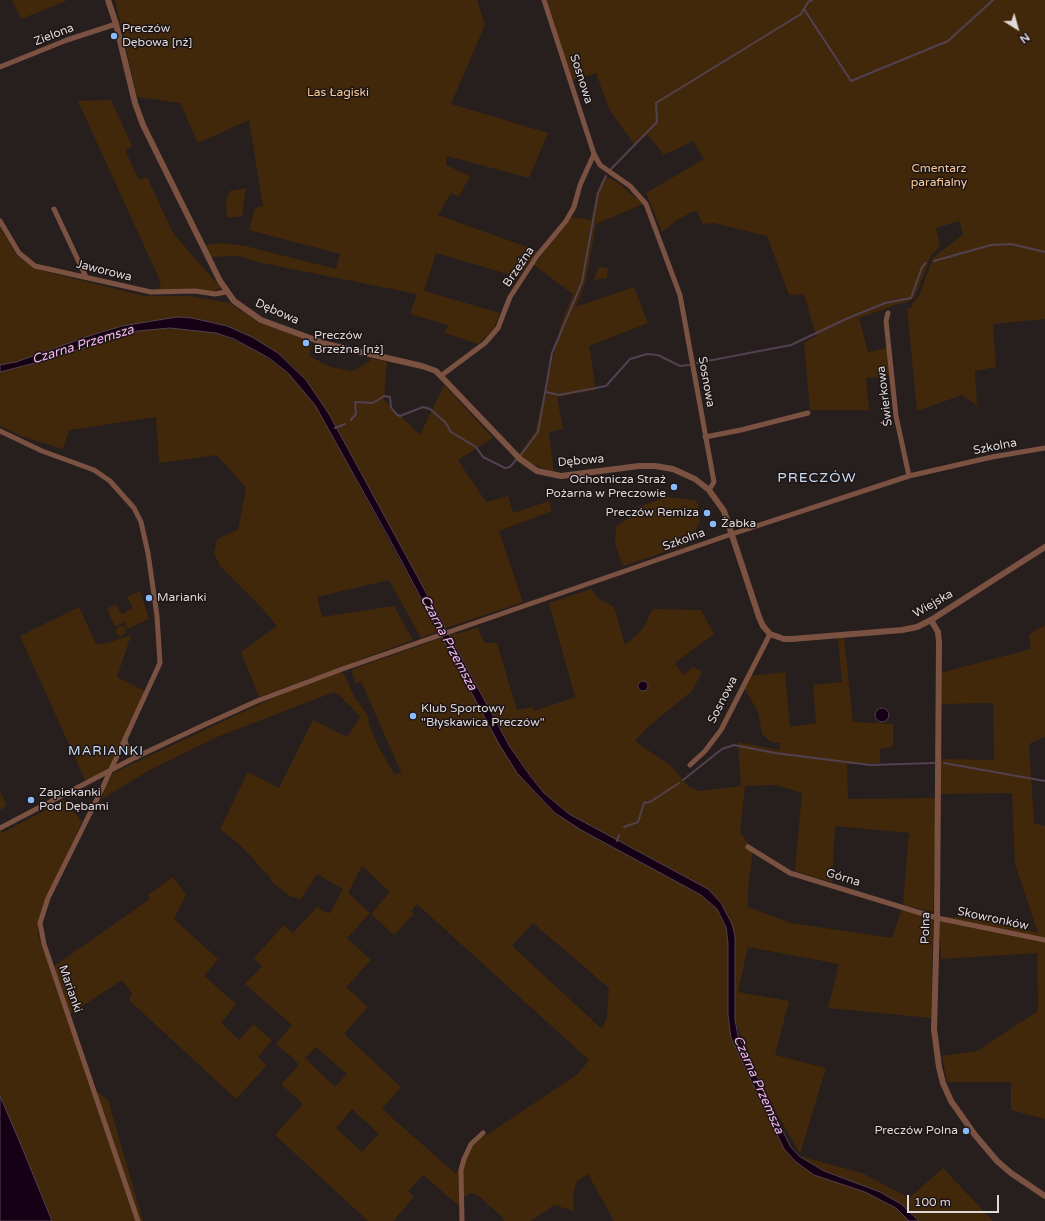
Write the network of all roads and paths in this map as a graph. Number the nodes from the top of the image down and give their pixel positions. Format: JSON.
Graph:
{"nodes":[{"id":1,"x":108,"y":0,"type":"edge"},
{"id":2,"x":544,"y":0,"type":"edge"},
{"id":3,"x":116,"y":24,"type":"junction"},
{"id":4,"x":0,"y":67,"type":"edge"},
{"id":5,"x":594,"y":154,"type":"junction"},
{"id":6,"x":54,"y":210,"type":"dead end"},
{"id":7,"x":0,"y":221,"type":"edge"},
{"id":8,"x":86,"y":277,"type":"junction"},
{"id":9,"x":226,"y":292,"type":"junction"},
{"id":10,"x":888,"y":313,"type":"dead end"},
{"id":11,"x":442,"y":375,"type":"junction"},
{"id":12,"x":808,"y":413,"type":"dead end"},
{"id":13,"x":0,"y":430,"type":"edge"},
{"id":14,"x":705,"y":436,"type":"junction"},
{"id":15,"x":1045,"y":448,"type":"edge"},
{"id":16,"x":909,"y":476,"type":"junction"},
{"id":17,"x":709,"y":490,"type":"junction"},
{"id":18,"x":732,"y":534,"type":"junction"},
{"id":19,"x":1045,"y":547,"type":"edge"},
{"id":20,"x":931,"y":620,"type":"junction"},
{"id":21,"x":770,"y":634,"type":"junction"},
{"id":22,"x":125,"y":739,"type":"junction"},
{"id":23,"x":137,"y":757,"type":"junction"},
{"id":24,"x":690,"y":765,"type":"dead end"},
{"id":25,"x":111,"y":770,"type":"junction"},
{"id":26,"x":0,"y":828,"type":"edge"},
{"id":27,"x":748,"y":847,"type":"dead end"},
{"id":28,"x":937,"y":918,"type":"junction"},
{"id":29,"x":1045,"y":940,"type":"edge"},
{"id":30,"x":483,"y":1133,"type":"dead end"},
{"id":31,"x":1045,"y":1196,"type":"edge"},
{"id":32,"x":138,"y":1221,"type":"edge"},
{"id":33,"x":462,"y":1221,"type":"edge"}],
"edges":[{"from":1,"to":3,"type":"street","name":"Dębowa"},
{"from":2,"to":5,"type":"street","name":"Sosnowa"},
{"from":3,"to":4,"type":"street","name":"Zielona"},
{"from":3,"to":9,"type":"street","name":"Dębowa"},
{"from":5,"to":11,"type":"street","name":"Brzeźna"},
{"from":5,"to":14,"type":"street","name":"Sosnowa"},
{"from":6,"to":8,"type":"street"},
{"from":7,"to":8,"type":"street","name":"Jaworowa"},
{"from":8,"to":9,"type":"street","name":"Jaworowa"},
{"from":9,"to":11,"type":"street","name":"Dębowa"},
{"from":10,"to":16,"type":"street","name":"Świerkowa"},
{"from":11,"to":17,"type":"street","name":"Dębowa"},
{"from":12,"to":14,"type":"street"},
{"from":13,"to":22,"type":"street","name":"Marianki"},
{"from":14,"to":17,"type":"street","name":"Sosnowa"},
{"from":15,"to":16,"type":"street","name":"Szkolna"},
{"from":16,"to":18,"type":"street","name":"Szkolna"},
{"from":17,"to":18,"type":"street"},
{"from":18,"to":21,"type":"street"},
{"from":18,"to":23,"type":"street","name":"Szkolna"},
{"from":19,"to":20,"type":"street","name":"Wiejska"},
{"from":20,"to":21,"type":"street","name":"Wiejska"},
{"from":20,"to":28,"type":"street","name":"Polna"},
{"from":21,"to":24,"type":"street","name":"Sosnowa"},
{"from":22,"to":23,"type":"street"},
{"from":22,"to":25,"type":"street","name":"Marianki"},
{"from":23,"to":25,"type":"street"},
{"from":25,"to":26,"type":"street"},
{"from":25,"to":32,"type":"street","name":"Marianki"},
{"from":27,"to":28,"type":"street","name":"Górna"},
{"from":28,"to":29,"type":"street","name":"Skowronków"},
{"from":28,"to":31,"type":"street","name":"Polna"},
{"from":30,"to":33,"type":"street"}]}
